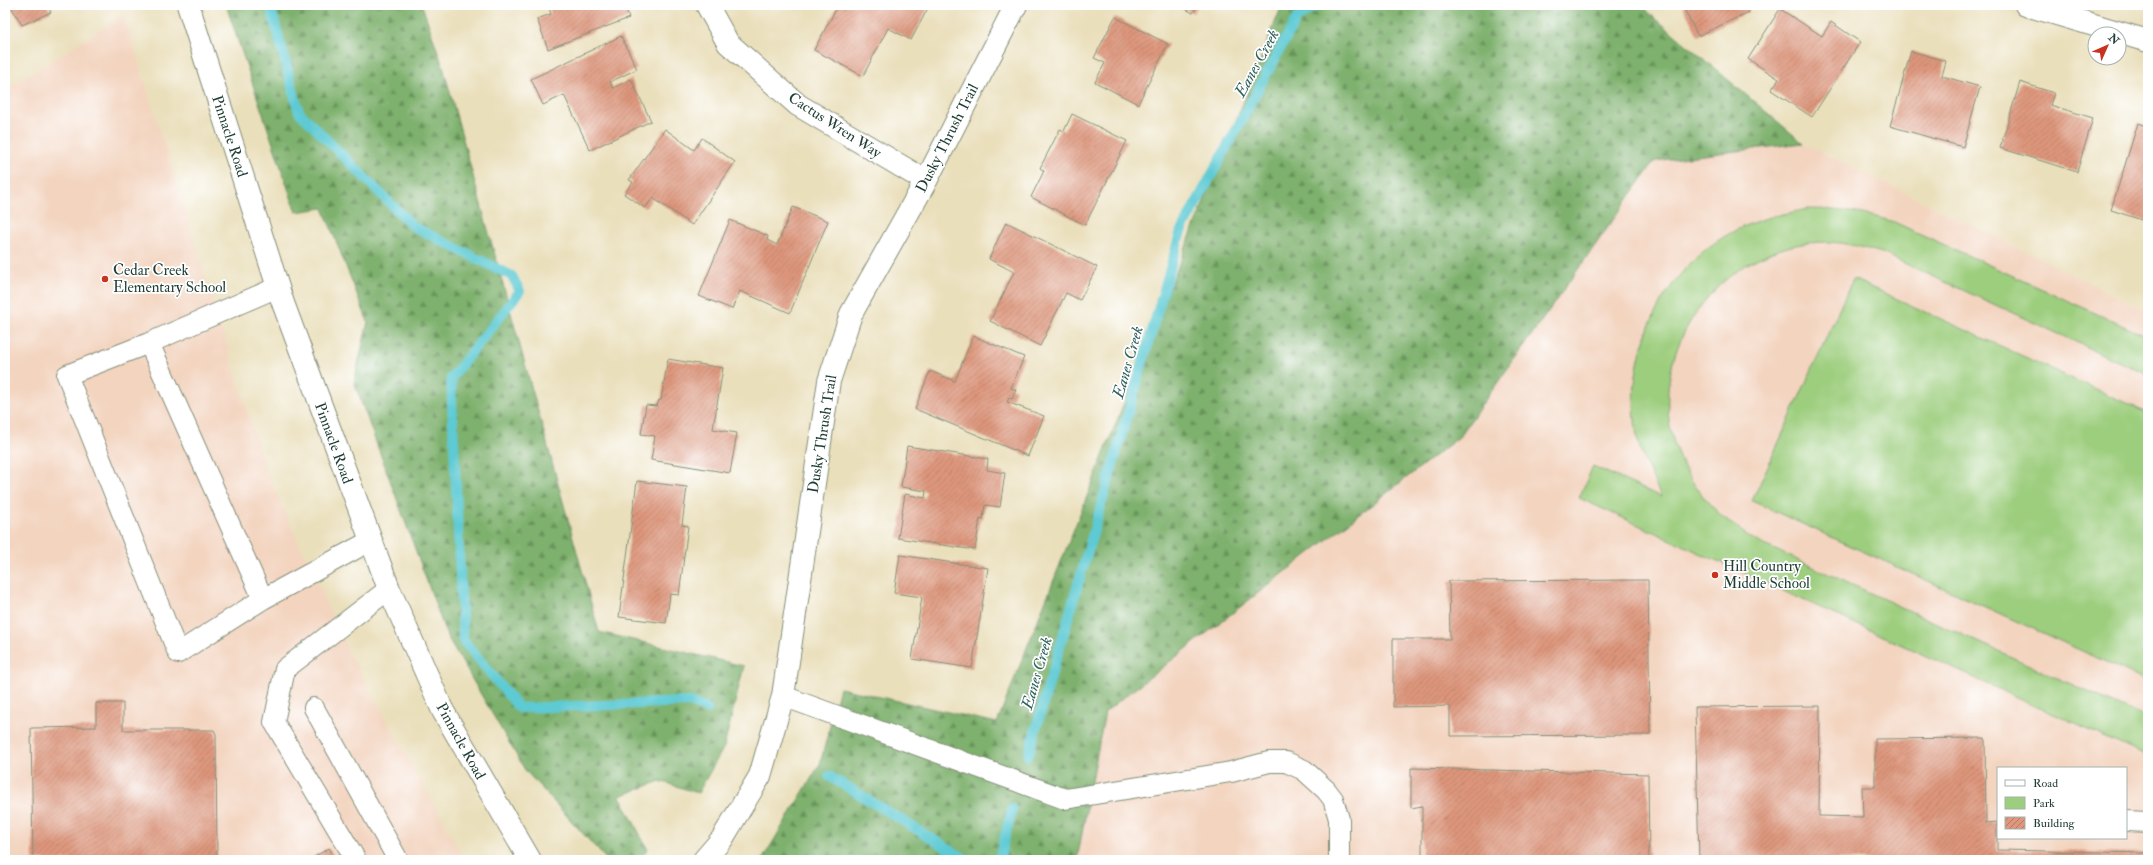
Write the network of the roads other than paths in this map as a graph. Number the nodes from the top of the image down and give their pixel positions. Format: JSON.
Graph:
{"nodes":[{"id":1,"x":188,"y":5,"type":"edge"},
{"id":2,"x":707,"y":5,"type":"edge"},
{"id":3,"x":1016,"y":5,"type":"edge"},
{"id":4,"x":2026,"y":5,"type":"edge"},
{"id":5,"x":2148,"y":41,"type":"edge"},
{"id":6,"x":926,"y":181,"type":"junction"},
{"id":7,"x":278,"y":287,"type":"junction"},
{"id":8,"x":149,"y":343,"type":"junction"},
{"id":9,"x":370,"y":541,"type":"junction"},
{"id":10,"x":389,"y":589,"type":"junction"},
{"id":11,"x":263,"y":599,"type":"junction"},
{"id":12,"x":783,"y":696,"type":"junction"},
{"id":13,"x":314,"y":708,"type":"dead end"},
{"id":14,"x":2127,"y":821,"type":"edge"},
{"id":15,"x":2148,"y":822,"type":"edge"},
{"id":16,"x":356,"y":860,"type":"edge"},
{"id":17,"x":398,"y":860,"type":"edge"},
{"id":18,"x":530,"y":860,"type":"edge"},
{"id":19,"x":704,"y":860,"type":"edge"},
{"id":20,"x":1339,"y":860,"type":"edge"}],
"edges":[{"from":1,"to":7,"type":"street","name":"Pinnacle Road"},
{"from":2,"to":6,"type":"street","name":"Cactus Wren Way"},
{"from":3,"to":6,"type":"street","name":"Dusky Thrush Trail"},
{"from":4,"to":5,"type":"street"},
{"from":6,"to":12,"type":"street","name":"Dusky Thrush Trail"},
{"from":7,"to":8,"type":"lane"},
{"from":7,"to":9,"type":"street","name":"Pinnacle Road"},
{"from":8,"to":11,"type":"lane"},
{"from":8,"to":11,"type":"lane"},
{"from":9,"to":10,"type":"street","name":"Pinnacle Road"},
{"from":9,"to":11,"type":"lane"},
{"from":10,"to":16,"type":"lane"},
{"from":10,"to":18,"type":"street","name":"Pinnacle Road"},
{"from":12,"to":19,"type":"street","name":"Dusky Thrush Trail"},
{"from":12,"to":20,"type":"lane"},
{"from":13,"to":17,"type":"lane"},
{"from":14,"to":15,"type":"lane"}]}
